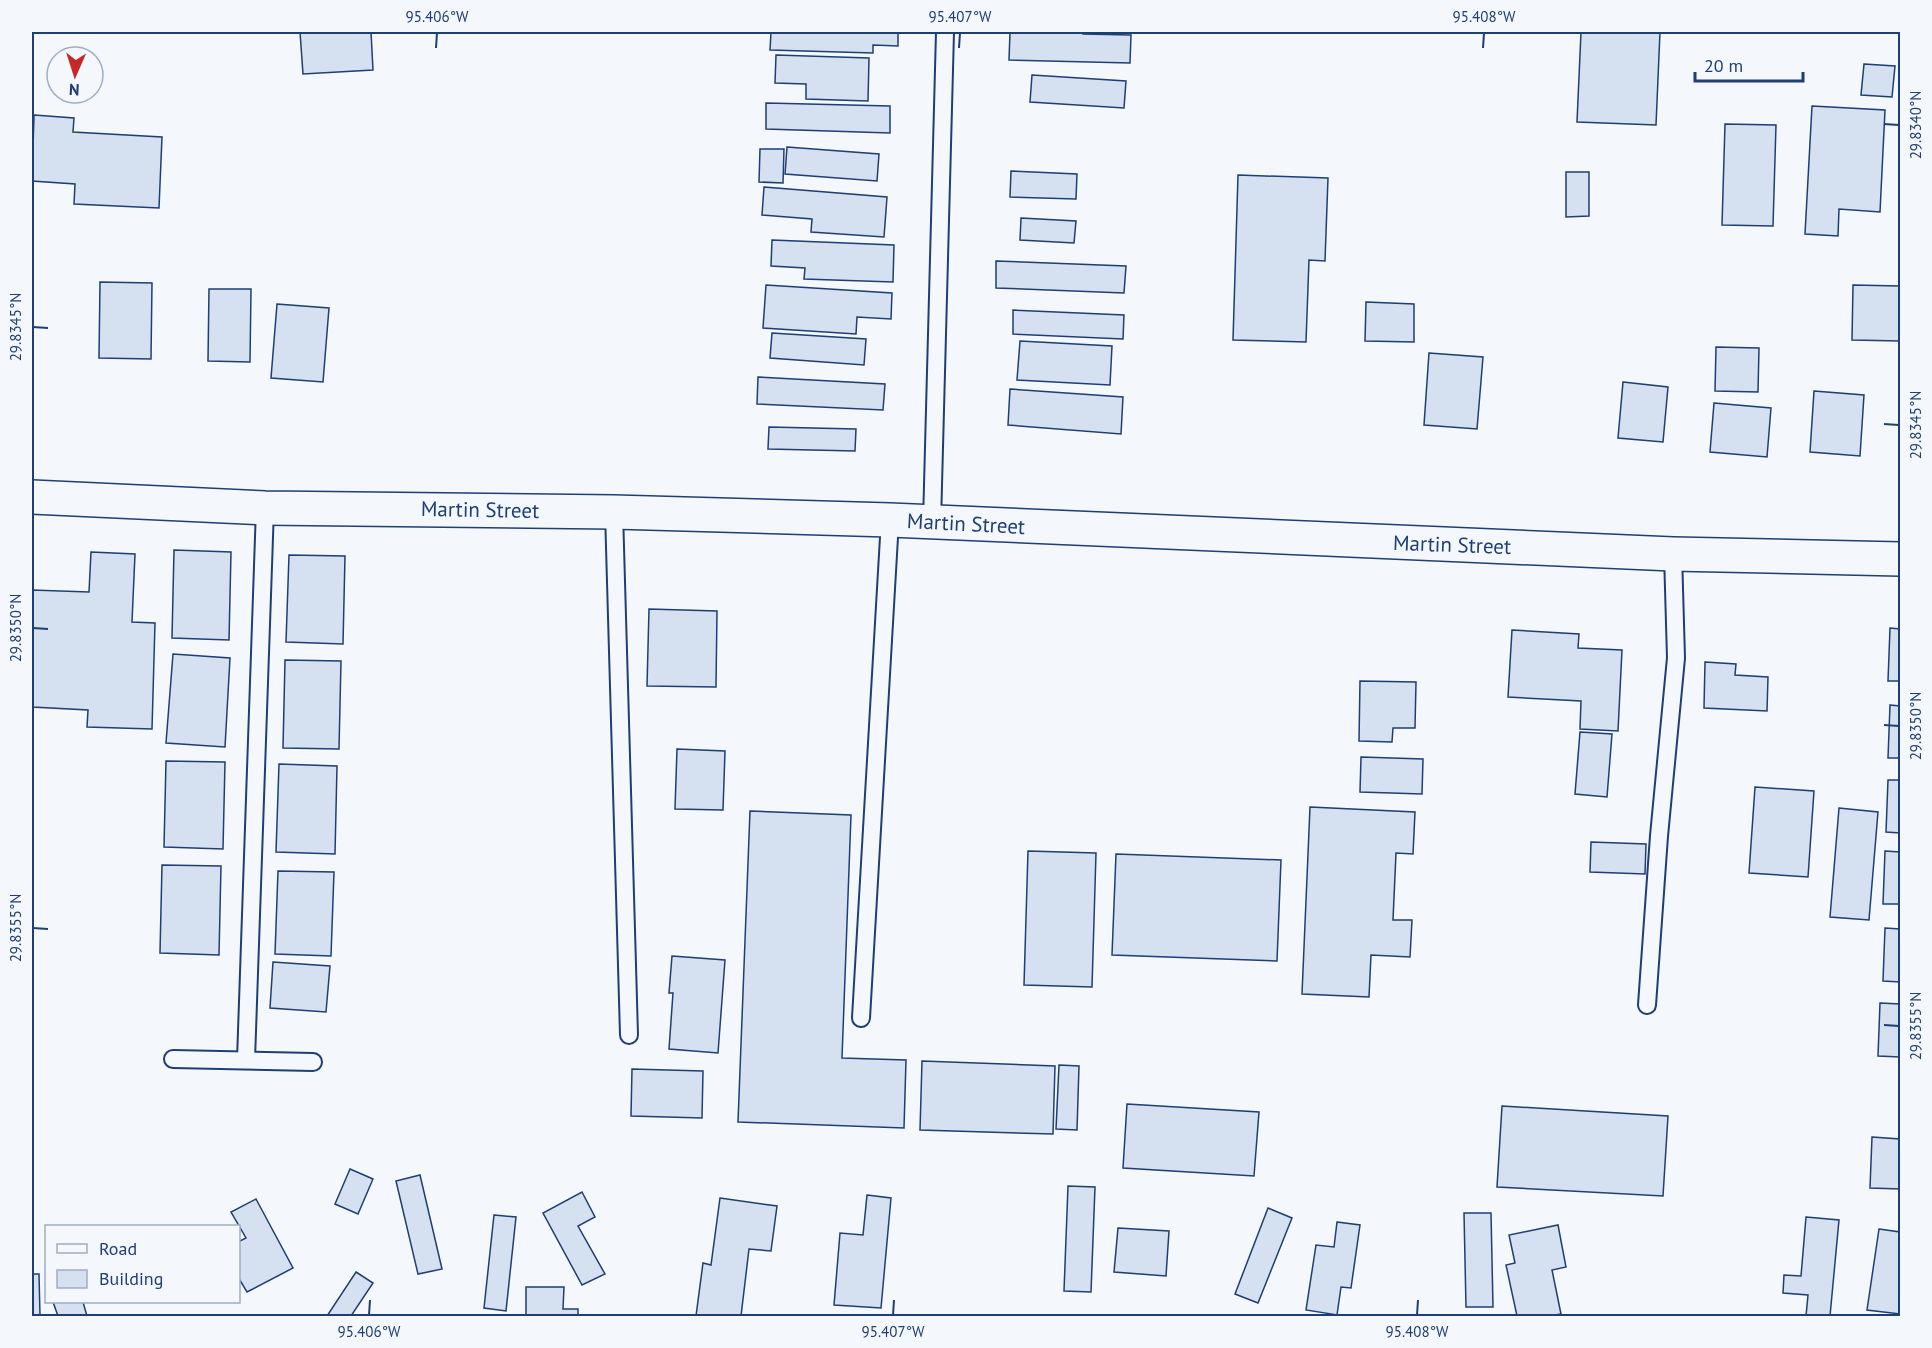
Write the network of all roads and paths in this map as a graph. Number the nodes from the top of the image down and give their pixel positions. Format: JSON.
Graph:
{"nodes":[{"id":1,"x":945,"y":32,"type":"edge"},
{"id":2,"x":32,"y":497,"type":"edge"},
{"id":3,"x":264,"y":508,"type":"junction"},
{"id":4,"x":614,"y":512,"type":"junction"},
{"id":5,"x":890,"y":520,"type":"junction"},
{"id":6,"x":932,"y":523,"type":"junction"},
{"id":7,"x":1673,"y":555,"type":"junction"},
{"id":8,"x":1900,"y":559,"type":"edge"},
{"id":9,"x":1647,"y":1005,"type":"dead end"},
{"id":10,"x":861,"y":1018,"type":"dead end"},
{"id":11,"x":629,"y":1035,"type":"dead end"},
{"id":12,"x":173,"y":1059,"type":"dead end"},
{"id":13,"x":246,"y":1060,"type":"junction"},
{"id":14,"x":313,"y":1062,"type":"dead end"}],
"edges":[{"from":1,"to":6,"type":"lane"},
{"from":2,"to":3,"type":"street","name":"Martin Street"},
{"from":3,"to":4,"type":"street","name":"Martin Street"},
{"from":3,"to":13,"type":"lane"},
{"from":4,"to":5,"type":"street","name":"Martin Street"},
{"from":4,"to":11,"type":"lane"},
{"from":5,"to":6,"type":"street","name":"Martin Street"},
{"from":5,"to":10,"type":"lane"},
{"from":6,"to":7,"type":"street","name":"Martin Street"},
{"from":7,"to":8,"type":"street","name":"Martin Street"},
{"from":7,"to":9,"type":"lane"},
{"from":12,"to":13,"type":"lane"},
{"from":13,"to":14,"type":"lane"}]}
